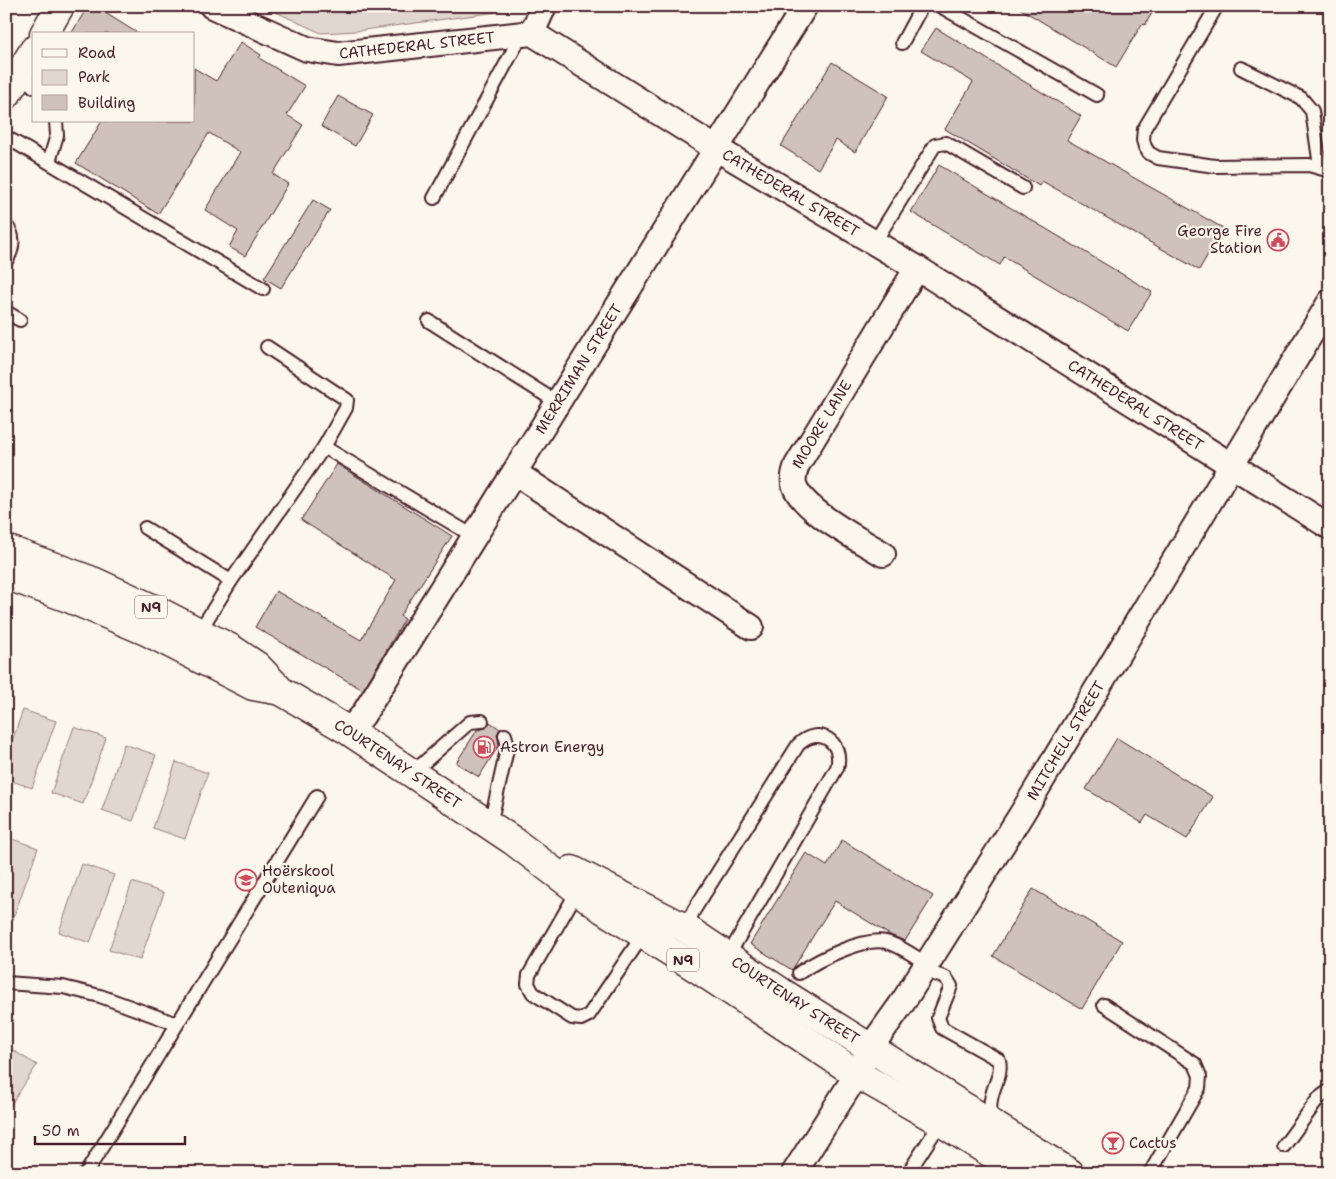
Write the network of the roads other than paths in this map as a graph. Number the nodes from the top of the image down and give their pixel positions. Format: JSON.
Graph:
{"nodes":[{"id":1,"x":60,"y":6,"type":"edge"},
{"id":2,"x":212,"y":6,"type":"edge"},
{"id":3,"x":544,"y":6,"type":"edge"},
{"id":4,"x":805,"y":6,"type":"edge"},
{"id":5,"x":922,"y":6,"type":"edge"},
{"id":6,"x":940,"y":6,"type":"edge"},
{"id":7,"x":1217,"y":6,"type":"edge"},
{"id":8,"x":45,"y":32,"type":"edge"},
{"id":9,"x":527,"y":33,"type":"junction"},
{"id":10,"x":902,"y":43,"type":"dead end"},
{"id":11,"x":32,"y":55,"type":"edge"},
{"id":12,"x":1241,"y":68,"type":"dead end"},
{"id":13,"x":20,"y":85,"type":"edge"},
{"id":14,"x":1097,"y":96,"type":"dead end"},
{"id":15,"x":56,"y":122,"type":"edge"},
{"id":16,"x":6,"y":137,"type":"edge"},
{"id":17,"x":717,"y":149,"type":"junction"},
{"id":18,"x":49,"y":162,"type":"junction"},
{"id":19,"x":1325,"y":169,"type":"edge"},
{"id":20,"x":1023,"y":188,"type":"dead end"},
{"id":21,"x":434,"y":198,"type":"dead end"},
{"id":22,"x":6,"y":226,"type":"edge"},
{"id":23,"x":874,"y":242,"type":"junction"},
{"id":24,"x":6,"y":261,"type":"edge"},
{"id":25,"x":917,"y":268,"type":"junction"},
{"id":26,"x":262,"y":289,"type":"dead end"},
{"id":27,"x":1330,"y":302,"type":"edge"},
{"id":28,"x":6,"y":312,"type":"edge"},
{"id":29,"x":20,"y":320,"type":"dead end"},
{"id":30,"x":429,"y":321,"type":"dead end"},
{"id":31,"x":267,"y":347,"type":"dead end"},
{"id":32,"x":558,"y":403,"type":"junction"},
{"id":33,"x":324,"y":447,"type":"junction"},
{"id":34,"x":1231,"y":463,"type":"junction"},
{"id":35,"x":515,"y":473,"type":"junction"},
{"id":36,"x":1330,"y":527,"type":"edge"},
{"id":37,"x":145,"y":528,"type":"dead end"},
{"id":38,"x":475,"y":536,"type":"junction"},
{"id":39,"x":6,"y":549,"type":"edge"},
{"id":40,"x":882,"y":554,"type":"dead end"},
{"id":41,"x":6,"y":575,"type":"edge"},
{"id":42,"x":231,"y":581,"type":"junction"},
{"id":43,"x":751,"y":627,"type":"dead end"},
{"id":44,"x":199,"y":632,"type":"junction"},
{"id":45,"x":281,"y":691,"type":"junction"},
{"id":46,"x":482,"y":721,"type":"dead end"},
{"id":47,"x":349,"y":731,"type":"junction"},
{"id":48,"x":505,"y":736,"type":"dead end"},
{"id":49,"x":412,"y":773,"type":"junction"},
{"id":50,"x":317,"y":796,"type":"dead end"},
{"id":51,"x":490,"y":825,"type":"junction"},
{"id":52,"x":512,"y":840,"type":"junction"},
{"id":53,"x":578,"y":890,"type":"junction"},
{"id":54,"x":685,"y":928,"type":"junction"},
{"id":55,"x":643,"y":934,"type":"junction"},
{"id":56,"x":728,"y":956,"type":"junction"},
{"id":57,"x":925,"y":967,"type":"junction"},
{"id":58,"x":799,"y":973,"type":"dead end"},
{"id":59,"x":6,"y":984,"type":"edge"},
{"id":60,"x":1104,"y":1005,"type":"dead end"},
{"id":61,"x":177,"y":1024,"type":"junction"},
{"id":62,"x":870,"y":1048,"type":"junction"},
{"id":63,"x":857,"y":1074,"type":"junction"},
{"id":64,"x":1330,"y":1090,"type":"edge"},
{"id":65,"x":941,"y":1122,"type":"junction"},
{"id":66,"x":993,"y":1124,"type":"junction"},
{"id":67,"x":1284,"y":1146,"type":"dead end"},
{"id":68,"x":1006,"y":1168,"type":"edge"},
{"id":69,"x":86,"y":1173,"type":"edge"},
{"id":70,"x":794,"y":1173,"type":"edge"},
{"id":71,"x":908,"y":1173,"type":"edge"},
{"id":72,"x":1070,"y":1173,"type":"edge"},
{"id":73,"x":1150,"y":1173,"type":"edge"}],
"edges":[{"from":1,"to":8,"type":"main road"},
{"from":2,"to":9,"type":"street","name":"CATHEDERAL STREET"},
{"from":3,"to":9,"type":"street"},
{"from":4,"to":17,"type":"street","name":"MERRIMAN STREET"},
{"from":5,"to":10,"type":"lane"},
{"from":6,"to":14,"type":"lane"},
{"from":7,"to":19,"type":"lane"},
{"from":9,"to":17,"type":"street","name":"CATHEDERAL STREET"},
{"from":9,"to":21,"type":"lane"},
{"from":11,"to":13,"type":"main road"},
{"from":12,"to":19,"type":"lane"},
{"from":15,"to":18,"type":"lane"},
{"from":16,"to":18,"type":"lane"},
{"from":17,"to":23,"type":"street","name":"CATHEDERAL STREET"},
{"from":17,"to":32,"type":"street","name":"MERRIMAN STREET"},
{"from":18,"to":26,"type":"lane"},
{"from":20,"to":23,"type":"lane"},
{"from":22,"to":24,"type":"lane"},
{"from":23,"to":25,"type":"street","name":"CATHEDERAL STREET"},
{"from":25,"to":34,"type":"street","name":"CATHEDERAL STREET"},
{"from":25,"to":40,"type":"street","name":"MOORE LANE"},
{"from":27,"to":34,"type":"street","name":"MITCHELL STREET"},
{"from":28,"to":29,"type":"lane"},
{"from":30,"to":32,"type":"lane"},
{"from":31,"to":33,"type":"lane"},
{"from":32,"to":35,"type":"street","name":"MERRIMAN STREET"},
{"from":33,"to":38,"type":"lane"},
{"from":33,"to":42,"type":"lane"},
{"from":34,"to":36,"type":"street","name":"CATHEDERAL STREET"},
{"from":34,"to":57,"type":"street","name":"MITCHELL STREET"},
{"from":35,"to":38,"type":"street","name":"MERRIMAN STREET"},
{"from":35,"to":43,"type":"street"},
{"from":37,"to":42,"type":"lane"},
{"from":38,"to":47,"type":"street","name":"MERRIMAN STREET"},
{"from":39,"to":44,"type":"main road","name":"COURTENAY STREET","number":"N9"},
{"from":41,"to":45,"type":"main road","name":"COURTENAY STREET","number":"N9"},
{"from":42,"to":44,"type":"lane"},
{"from":44,"to":45,"type":"main road","name":"COURTENAY STREET","number":"N9"},
{"from":45,"to":47,"type":"main road","name":"COURTENAY STREET","number":"N9"},
{"from":46,"to":49,"type":"lane"},
{"from":47,"to":49,"type":"main road","name":"COURTENAY STREET","number":"N9"},
{"from":48,"to":51,"type":"lane"},
{"from":49,"to":51,"type":"main road","name":"COURTENAY STREET","number":"N9"},
{"from":50,"to":61,"type":"lane"},
{"from":51,"to":52,"type":"main road","name":"COURTENAY STREET","number":"N9"},
{"from":52,"to":53,"type":"main road","name":"COURTENAY STREET","number":"N9"},
{"from":52,"to":54,"type":"main road","name":"COURTENAY STREET","number":"N9"},
{"from":53,"to":55,"type":"main road","name":"COURTENAY STREET","number":"N9"},
{"from":53,"to":55,"type":"lane"},
{"from":54,"to":56,"type":"main road","name":"COURTENAY STREET","number":"N9"},
{"from":54,"to":56,"type":"lane"},
{"from":55,"to":63,"type":"main road","name":"COURTENAY STREET","number":"N9"},
{"from":56,"to":62,"type":"main road","name":"COURTENAY STREET","number":"N9"},
{"from":57,"to":58,"type":"lane"},
{"from":57,"to":62,"type":"street","name":"MITCHELL STREET"},
{"from":57,"to":66,"type":"lane"},
{"from":59,"to":61,"type":"lane"},
{"from":60,"to":73,"type":"lane"},
{"from":61,"to":69,"type":"lane"},
{"from":62,"to":63,"type":"street","name":"MITCHELL STREET"},
{"from":62,"to":66,"type":"main road","name":"COURTENAY STREET","number":"N9"},
{"from":63,"to":65,"type":"main road","name":"COURTENAY STREET","number":"N9"},
{"from":63,"to":70,"type":"street","name":"MITCHELL STREET"},
{"from":64,"to":67,"type":"lane"},
{"from":65,"to":68,"type":"main road","name":"COURTENAY STREET","number":"N9"},
{"from":65,"to":71,"type":"lane"},
{"from":66,"to":72,"type":"main road","name":"COURTENAY STREET","number":"N9"}]}
